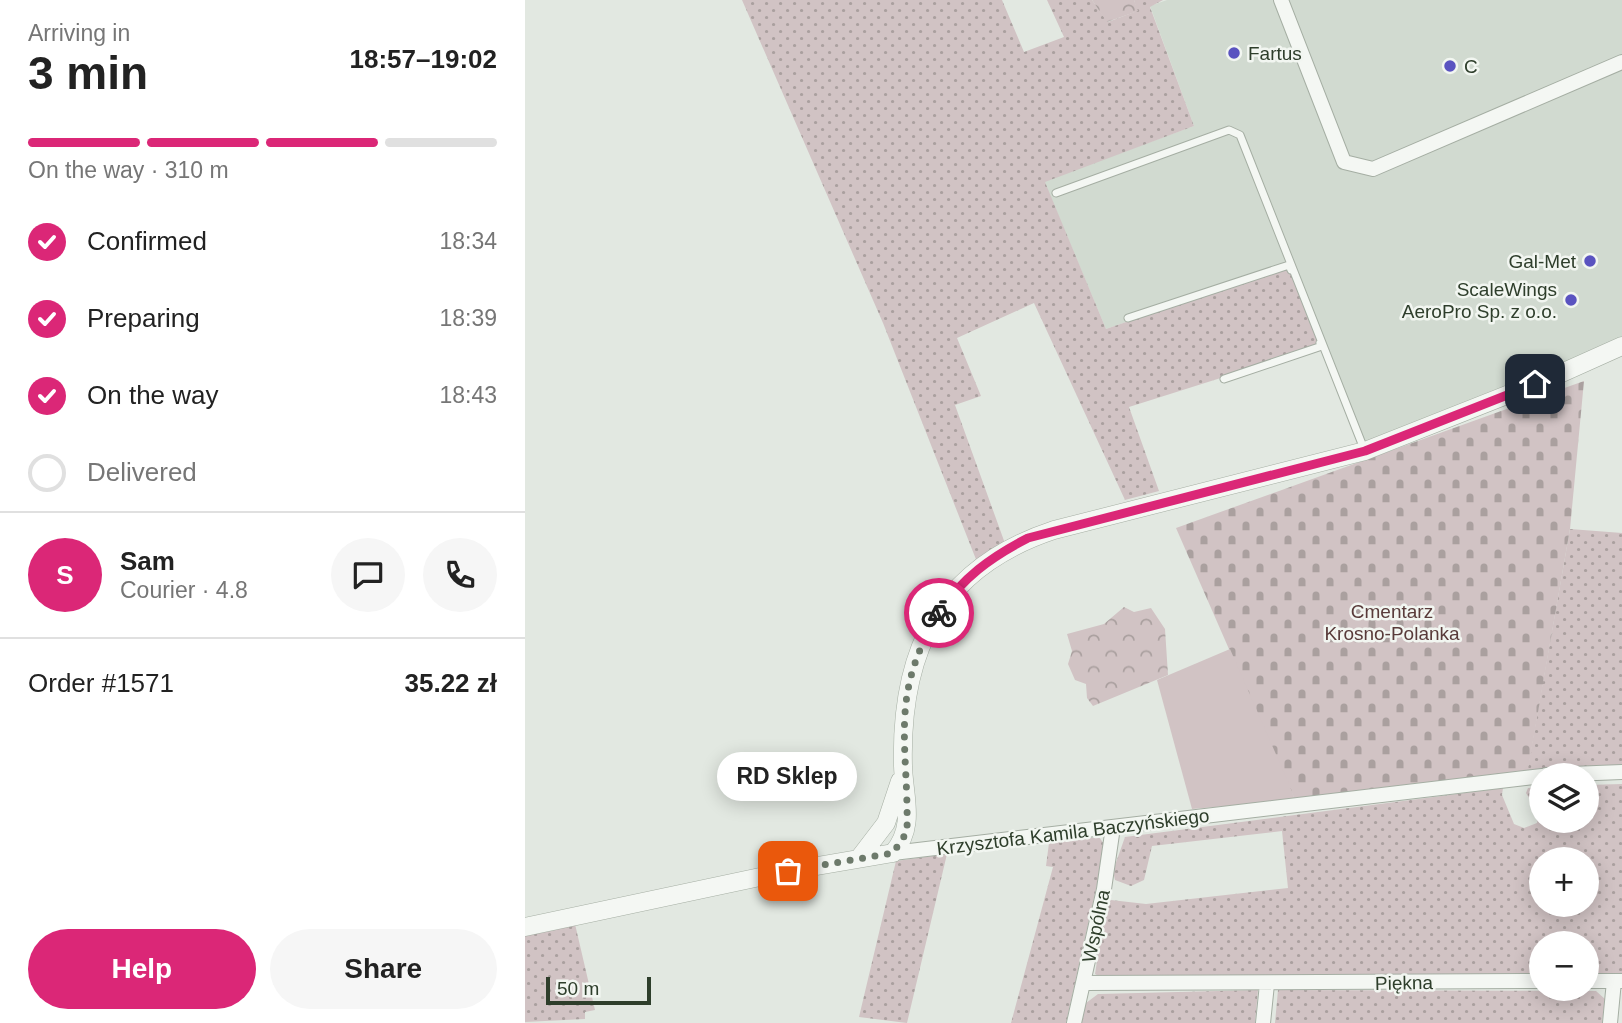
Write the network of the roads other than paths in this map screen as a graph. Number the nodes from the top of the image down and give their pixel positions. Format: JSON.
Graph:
{"nodes":[{"id":1,"x":1280,"y":0,"type":"edge"},
{"id":2,"x":1622,"y":62,"type":"edge"},
{"id":3,"x":1055,"y":193,"type":"dead end"},
{"id":4,"x":1128,"y":318,"type":"dead end"},
{"id":5,"x":1322,"y":346,"type":"junction"},
{"id":6,"x":1622,"y":346,"type":"edge"},
{"id":7,"x":1224,"y":379,"type":"dead end"},
{"id":8,"x":1365,"y":451,"type":"junction"},
{"id":9,"x":903,"y":769,"type":"junction"},
{"id":10,"x":1622,"y":772,"type":"edge"},
{"id":11,"x":1599,"y":773,"type":"edge"},
{"id":12,"x":1529,"y":778,"type":"edge"},
{"id":13,"x":888,"y":820,"type":"junction"},
{"id":14,"x":1113,"y":827,"type":"junction"},
{"id":15,"x":907,"y":832,"type":"junction"},
{"id":16,"x":930,"y":849,"type":"junction"},
{"id":17,"x":893,"y":853,"type":"junction"},
{"id":18,"x":860,"y":857,"type":"junction"},
{"id":19,"x":525,"y":927,"type":"edge"},
{"id":20,"x":1529,"y":981,"type":"edge"},
{"id":21,"x":1599,"y":981,"type":"edge"},
{"id":22,"x":1618,"y":981,"type":"edge"},
{"id":23,"x":1083,"y":983,"type":"junction"},
{"id":24,"x":1267,"y":984,"type":"junction"},
{"id":25,"x":1074,"y":1023,"type":"edge"},
{"id":26,"x":1263,"y":1023,"type":"edge"},
{"id":27,"x":1611,"y":1023,"type":"edge"}],
"edges":[{"from":1,"to":2,"type":"street"},
{"from":3,"to":5,"type":"lane"},
{"from":4,"to":5,"type":"lane"},
{"from":5,"to":7,"type":"lane"},
{"from":5,"to":8,"type":"lane"},
{"from":6,"to":8,"type":"street"},
{"from":8,"to":9,"type":"street"},
{"from":9,"to":13,"type":"street"},
{"from":9,"to":15,"type":"street"},
{"from":10,"to":11,"type":"street","name":"Krzysztofa Kamila Baczyńskiego"},
{"from":12,"to":14,"type":"street","name":"Krzysztofa Kamila Baczyńskiego"},
{"from":13,"to":17,"type":"street"},
{"from":13,"to":18,"type":"street"},
{"from":14,"to":16,"type":"street","name":"Krzysztofa Kamila Baczyńskiego"},
{"from":14,"to":23,"type":"street","name":"Wspólna"},
{"from":15,"to":16,"type":"street"},
{"from":15,"to":17,"type":"street"},
{"from":16,"to":17,"type":"street","name":"Krzysztofa Kamila Baczyńskiego"},
{"from":17,"to":18,"type":"street","name":"Krzysztofa Kamila Baczyńskiego"},
{"from":18,"to":19,"type":"street","name":"Krzysztofa Kamila Baczyńskiego"},
{"from":20,"to":24,"type":"street","name":"Piękna"},
{"from":21,"to":22,"type":"street"},
{"from":22,"to":27,"type":"street"},
{"from":23,"to":24,"type":"street","name":"Piękna"},
{"from":23,"to":25,"type":"street","name":"Wspólna"},
{"from":24,"to":26,"type":"street"}]}
